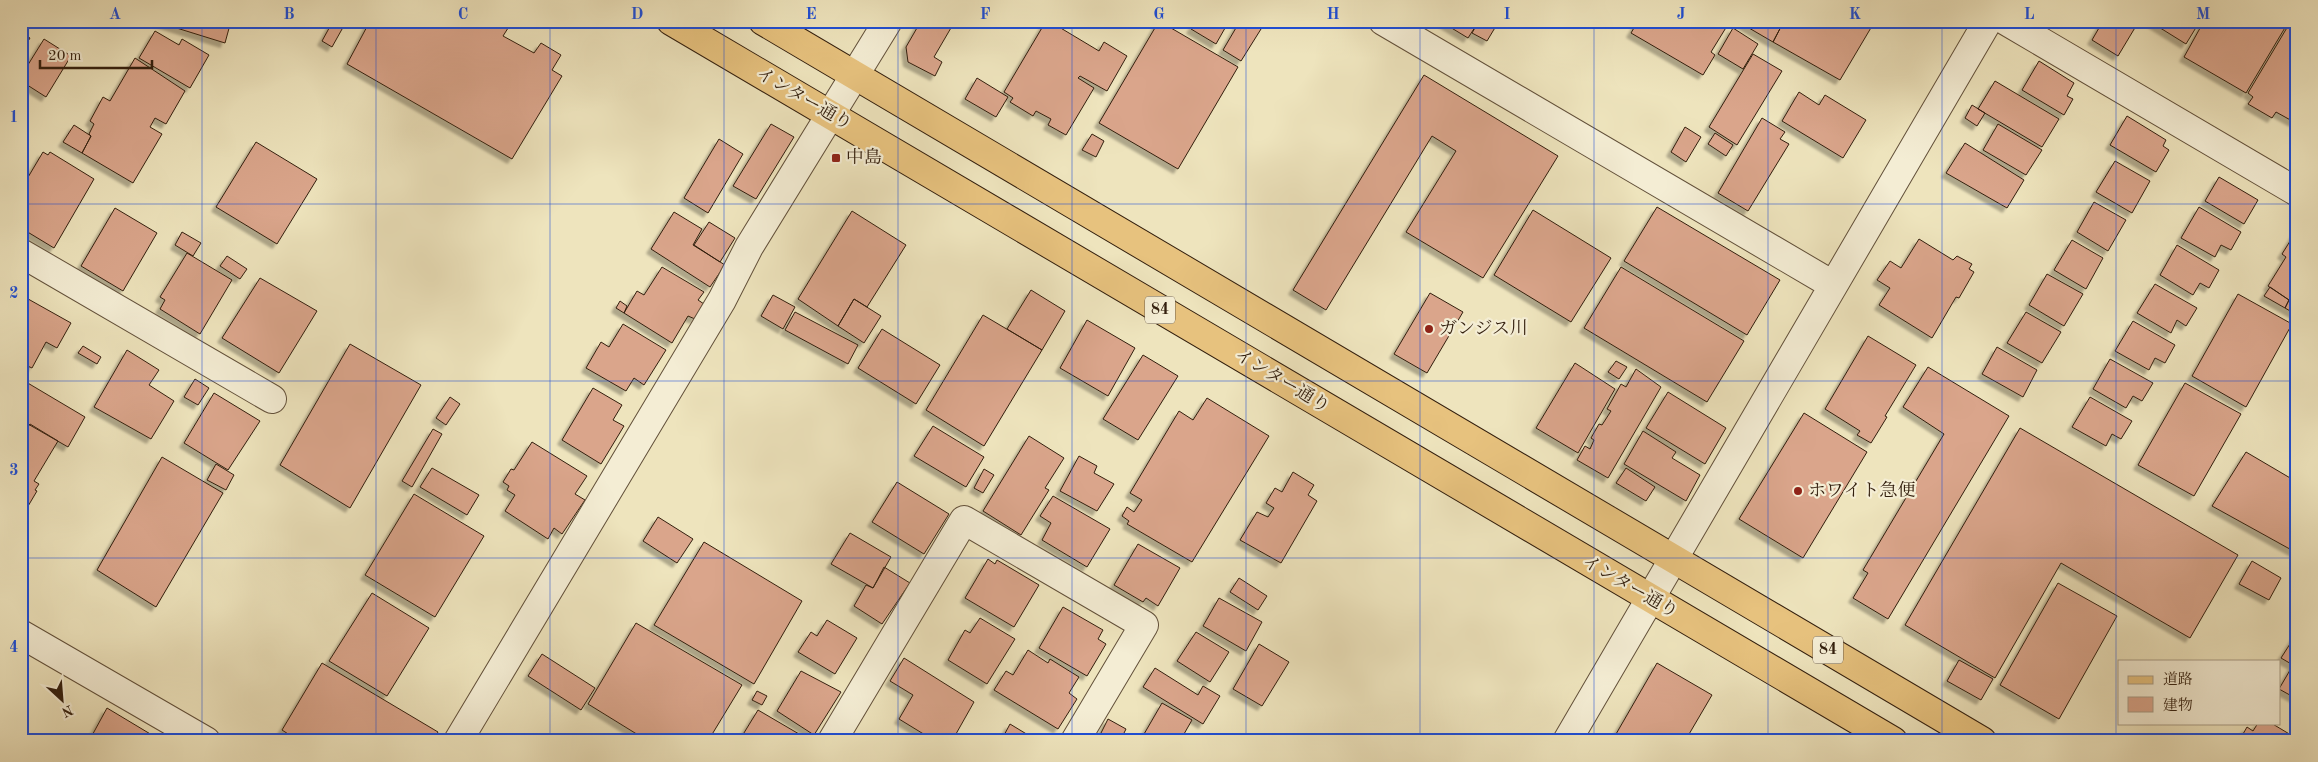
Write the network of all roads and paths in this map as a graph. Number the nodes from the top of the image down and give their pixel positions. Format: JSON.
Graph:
{"nodes":[{"id":1,"x":671,"y":21,"type":"edge"},
{"id":2,"x":763,"y":21,"type":"edge"},
{"id":3,"x":888,"y":21,"type":"edge"},
{"id":4,"x":1383,"y":21,"type":"edge"},
{"id":5,"x":1988,"y":21,"type":"edge"},
{"id":6,"x":2006,"y":21,"type":"edge"},
{"id":7,"x":855,"y":76,"type":"junction"},
{"id":8,"x":832,"y":115,"type":"junction"},
{"id":9,"x":2297,"y":192,"type":"edge"},
{"id":10,"x":21,"y":254,"type":"edge"},
{"id":11,"x":1833,"y":285,"type":"junction"},
{"id":12,"x":272,"y":399,"type":"dead end"},
{"id":13,"x":1673,"y":559,"type":"junction"},
{"id":14,"x":1650,"y":598,"type":"junction"},
{"id":15,"x":21,"y":634,"type":"edge"},
{"id":16,"x":1883,"y":738,"type":"edge"},
{"id":17,"x":206,"y":741,"type":"edge"},
{"id":18,"x":458,"y":741,"type":"edge"},
{"id":19,"x":832,"y":741,"type":"edge"},
{"id":20,"x":1075,"y":741,"type":"edge"},
{"id":21,"x":1567,"y":741,"type":"edge"},
{"id":22,"x":1982,"y":741,"type":"edge"}],
"edges":[{"from":1,"to":8,"type":"main road","name":"インター通り","number":"84"},
{"from":2,"to":7,"type":"main road","number":"84"},
{"from":3,"to":7,"type":"street"},
{"from":4,"to":11,"type":"street"},
{"from":5,"to":11,"type":"street"},
{"from":6,"to":9,"type":"street"},
{"from":7,"to":8,"type":"street"},
{"from":7,"to":13,"type":"main road","number":"84"},
{"from":8,"to":14,"type":"main road","name":"インター通り","number":"84"},
{"from":8,"to":18,"type":"street"},
{"from":10,"to":12,"type":"street"},
{"from":11,"to":13,"type":"street"},
{"from":13,"to":14,"type":"street"},
{"from":13,"to":22,"type":"main road","number":"84"},
{"from":14,"to":16,"type":"main road","name":"インター通り","number":"84"},
{"from":14,"to":21,"type":"street"},
{"from":15,"to":17,"type":"street"},
{"from":19,"to":20,"type":"street"}]}
